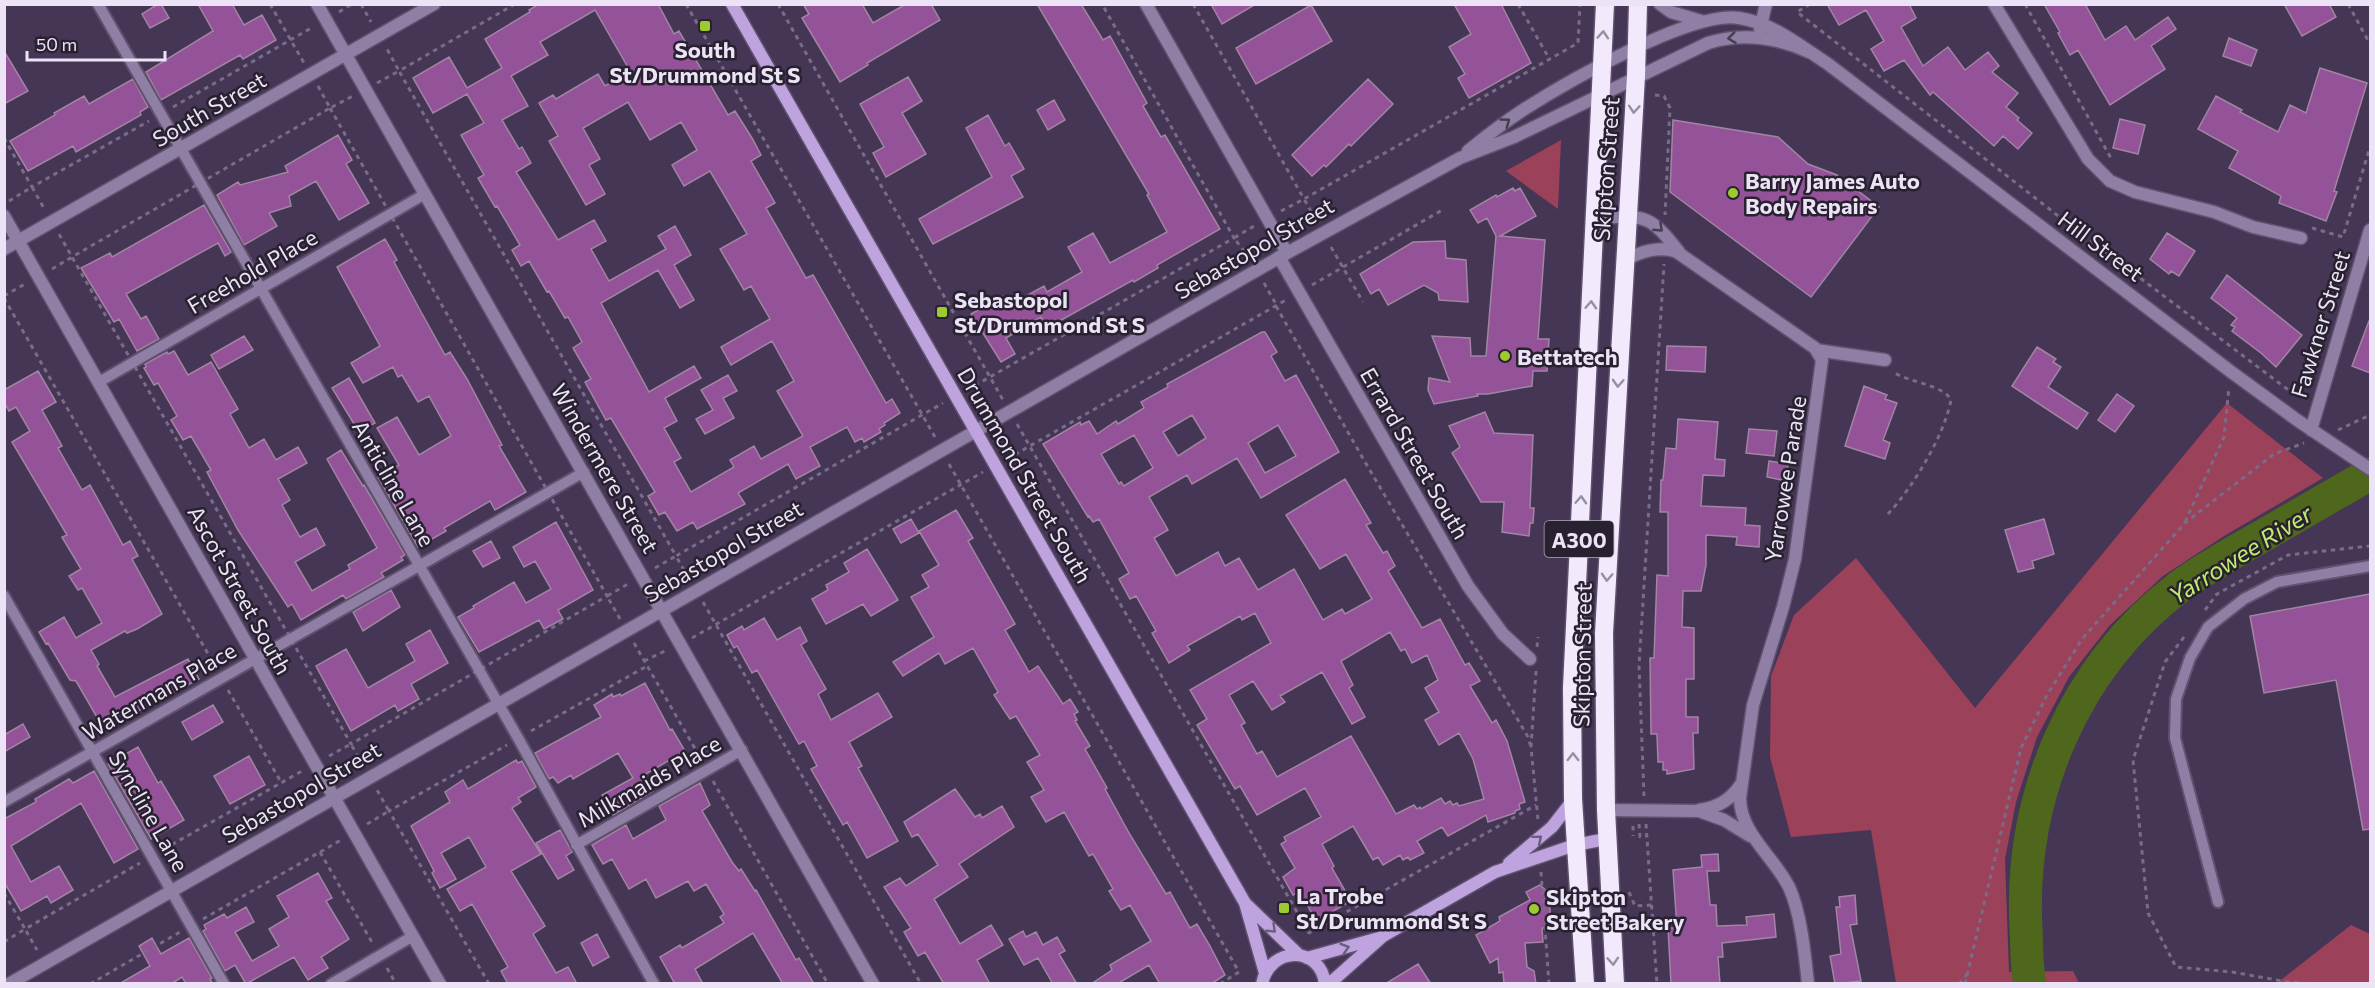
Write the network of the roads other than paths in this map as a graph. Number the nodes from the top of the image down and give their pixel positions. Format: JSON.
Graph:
{"nodes":[{"id":1,"x":98,"y":4,"type":"edge"},
{"id":2,"x":317,"y":4,"type":"edge"},
{"id":3,"x":434,"y":4,"type":"edge"},
{"id":4,"x":732,"y":4,"type":"edge"},
{"id":5,"x":1146,"y":4,"type":"edge"},
{"id":6,"x":1605,"y":4,"type":"edge"},
{"id":7,"x":1638,"y":4,"type":"edge"},
{"id":8,"x":1660,"y":4,"type":"edge"},
{"id":9,"x":1766,"y":4,"type":"edge"},
{"id":10,"x":1994,"y":4,"type":"edge"},
{"id":11,"x":1701,"y":21,"type":"junction"},
{"id":12,"x":1761,"y":23,"type":"junction"},
{"id":13,"x":1758,"y":37,"type":"junction"},
{"id":14,"x":1637,"y":48,"type":"junction"},
{"id":15,"x":1809,"y":51,"type":"junction"},
{"id":16,"x":346,"y":55,"type":"junction"},
{"id":17,"x":1601,"y":66,"type":"junction"},
{"id":18,"x":1636,"y":76,"type":"junction"},
{"id":19,"x":1600,"y":95,"type":"junction"},
{"id":20,"x":181,"y":150,"type":"junction"},
{"id":21,"x":1460,"y":158,"type":"junction"},
{"id":22,"x":425,"y":194,"type":"junction"},
{"id":23,"x":4,"y":216,"type":"edge"},
{"id":24,"x":1627,"y":217,"type":"junction"},
{"id":25,"x":1595,"y":218,"type":"junction"},
{"id":26,"x":2370,"y":230,"type":"edge"},
{"id":27,"x":2301,"y":238,"type":"dead end"},
{"id":28,"x":19,"y":241,"type":"junction"},
{"id":29,"x":4,"y":249,"type":"edge"},
{"id":30,"x":1283,"y":255,"type":"junction"},
{"id":31,"x":1682,"y":255,"type":"junction"},
{"id":32,"x":1624,"y":261,"type":"junction"},
{"id":33,"x":261,"y":289,"type":"junction"},
{"id":34,"x":1816,"y":350,"type":"junction"},
{"id":35,"x":1883,"y":360,"type":"road end"},
{"id":36,"x":99,"y":382,"type":"junction"},
{"id":37,"x":976,"y":430,"type":"junction"},
{"id":38,"x":2311,"y":430,"type":"junction"},
{"id":39,"x":2370,"y":469,"type":"edge"},
{"id":40,"x":584,"y":472,"type":"junction"},
{"id":41,"x":419,"y":566,"type":"junction"},
{"id":42,"x":2370,"y":566,"type":"edge"},
{"id":43,"x":4,"y":597,"type":"edge"},
{"id":44,"x":663,"y":610,"type":"junction"},
{"id":45,"x":1534,"y":658,"type":"road end"},
{"id":46,"x":255,"y":659,"type":"junction"},
{"id":47,"x":498,"y":704,"type":"junction"},
{"id":48,"x":742,"y":750,"type":"junction"},
{"id":49,"x":92,"y":752,"type":"junction"},
{"id":50,"x":1744,"y":775,"type":"junction"},
{"id":51,"x":333,"y":798,"type":"junction"},
{"id":52,"x":1573,"y":799,"type":"junction"},
{"id":53,"x":4,"y":802,"type":"edge"},
{"id":54,"x":1606,"y":810,"type":"junction"},
{"id":55,"x":1694,"y":811,"type":"junction"},
{"id":56,"x":1606,"y":838,"type":"junction"},
{"id":57,"x":576,"y":845,"type":"junction"},
{"id":58,"x":1575,"y":845,"type":"junction"},
{"id":59,"x":1762,"y":847,"type":"junction"},
{"id":60,"x":1495,"y":872,"type":"junction"},
{"id":61,"x":172,"y":890,"type":"junction"},
{"id":62,"x":2218,"y":902,"type":"dead end"},
{"id":63,"x":1245,"y":903,"type":"junction"},
{"id":64,"x":413,"y":936,"type":"junction"},
{"id":65,"x":1383,"y":936,"type":"junction"},
{"id":66,"x":1303,"y":956,"type":"junction"},
{"id":67,"x":4,"y":975,"type":"edge"},
{"id":68,"x":1262,"y":980,"type":"edge"},
{"id":69,"x":9,"y":983,"type":"edge"},
{"id":70,"x":224,"y":984,"type":"edge"},
{"id":71,"x":331,"y":984,"type":"edge"},
{"id":72,"x":440,"y":984,"type":"edge"},
{"id":73,"x":654,"y":984,"type":"edge"},
{"id":74,"x":873,"y":984,"type":"edge"},
{"id":75,"x":1327,"y":984,"type":"edge"},
{"id":76,"x":1585,"y":984,"type":"edge"},
{"id":77,"x":1615,"y":984,"type":"edge"},
{"id":78,"x":1808,"y":984,"type":"edge"}],
"edges":[{"from":1,"to":20,"type":"lane","name":"Anticline Lane"},
{"from":2,"to":16,"type":"street","name":"Windermere Street"},
{"from":3,"to":16,"type":"street","name":"South Street"},
{"from":4,"to":37,"type":"main road","name":"Drummond Street South"},
{"from":5,"to":30,"type":"street","name":"Errard Street South"},
{"from":17,"to":6,"type":"highway","name":"Skipton Street","number":"A300","one_way":true},
{"from":7,"to":14,"type":"highway","name":"Skipton Street","number":"A300"},
{"from":8,"to":11,"type":"street"},
{"from":9,"to":12,"type":"street"},
{"from":10,"to":27,"type":"street"},
{"from":11,"to":12,"type":"street","name":"Sebastopol Street"},
{"from":11,"to":14,"type":"street","name":"Sebastopol Street"},
{"from":12,"to":13,"type":"street"},
{"from":12,"to":15,"type":"street","name":"Sebastopol Street"},
{"from":13,"to":15,"type":"street","name":"Sebastopol Street"},
{"from":13,"to":18,"type":"street","name":"Sebastopol Street","one_way":true},
{"from":14,"to":17,"type":"street","name":"Sebastopol Street"},
{"from":14,"to":18,"type":"highway","name":"Skipton Street","number":"A300"},
{"from":15,"to":38,"type":"street","name":"Hill Street"},
{"from":16,"to":20,"type":"street","name":"South Street"},
{"from":16,"to":22,"type":"street","name":"Windermere Street"},
{"from":17,"to":19,"type":"highway","name":"Skipton Street","number":"A300"},
{"from":21,"to":17,"type":"street","name":"Sebastopol Street","one_way":true},
{"from":18,"to":19,"type":"street","name":"Sebastopol Street"},
{"from":18,"to":24,"type":"highway","name":"Skipton Street","number":"A300","one_way":true},
{"from":19,"to":21,"type":"street","name":"Sebastopol Street"},
{"from":19,"to":25,"type":"highway","name":"Skipton Street","number":"A300"},
{"from":20,"to":28,"type":"street","name":"South Street"},
{"from":20,"to":33,"type":"lane","name":"Anticline Lane"},
{"from":21,"to":30,"type":"street","name":"Sebastopol Street"},
{"from":22,"to":33,"type":"lane","name":"Freehold Place"},
{"from":22,"to":40,"type":"street","name":"Windermere Street"},
{"from":23,"to":28,"type":"street","name":"Ascot Street South"},
{"from":24,"to":25,"type":"street"},
{"from":24,"to":31,"type":"street","one_way":true},
{"from":24,"to":32,"type":"highway","name":"Skipton Street","number":"A300"},
{"from":52,"to":25,"type":"highway","name":"Skipton Street","number":"A300","one_way":true},
{"from":26,"to":38,"type":"street","name":"Fawkner Street"},
{"from":28,"to":29,"type":"street","name":"South Street"},
{"from":28,"to":36,"type":"street","name":"Ascot Street South"},
{"from":30,"to":37,"type":"street","name":"Sebastopol Street"},
{"from":30,"to":45,"type":"street","name":"Errard Street South"},
{"from":31,"to":32,"type":"street"},
{"from":31,"to":34,"type":"street"},
{"from":32,"to":54,"type":"highway","name":"Skipton Street","number":"A300","one_way":true},
{"from":33,"to":36,"type":"lane","name":"Freehold Place"},
{"from":33,"to":41,"type":"lane","name":"Anticline Lane"},
{"from":34,"to":35,"type":"street"},
{"from":34,"to":50,"type":"street","name":"Yarrowee Parade"},
{"from":36,"to":46,"type":"street","name":"Ascot Street South"},
{"from":37,"to":44,"type":"street","name":"Sebastopol Street"},
{"from":37,"to":63,"type":"main road","name":"Drummond Street South"},
{"from":38,"to":39,"type":"street","name":"Hill Street"},
{"from":40,"to":41,"type":"lane","name":"Watermans Place"},
{"from":40,"to":44,"type":"street","name":"Windermere Street"},
{"from":41,"to":46,"type":"lane","name":"Watermans Place"},
{"from":41,"to":47,"type":"lane","name":"Anticline Lane"},
{"from":42,"to":62,"type":"lane"},
{"from":43,"to":49,"type":"lane","name":"Syncline Lane"},
{"from":44,"to":47,"type":"street","name":"Sebastopol Street"},
{"from":44,"to":48,"type":"street","name":"Windermere Street"},
{"from":46,"to":49,"type":"lane","name":"Watermans Place"},
{"from":46,"to":51,"type":"street","name":"Ascot Street South"},
{"from":47,"to":51,"type":"street","name":"Sebastopol Street"},
{"from":47,"to":57,"type":"lane","name":"Anticline Lane"},
{"from":48,"to":57,"type":"lane","name":"Milkmaids Place"},
{"from":48,"to":74,"type":"street","name":"Windermere Street"},
{"from":49,"to":53,"type":"lane","name":"Watermans Place"},
{"from":49,"to":61,"type":"lane","name":"Syncline Lane"},
{"from":50,"to":55,"type":"street","name":"Yarrowee Parade"},
{"from":50,"to":59,"type":"street","name":"Yarrowee Parade"},
{"from":51,"to":61,"type":"street","name":"Sebastopol Street"},
{"from":51,"to":64,"type":"street","name":"Ascot Street South"},
{"from":52,"to":58,"type":"highway","name":"Skipton Street","number":"A300"},
{"from":60,"to":52,"type":"main road","one_way":true},
{"from":54,"to":55,"type":"street","name":"Yarrowee Parade"},
{"from":54,"to":56,"type":"highway","name":"Skipton Street","number":"A300"},
{"from":55,"to":59,"type":"street","name":"Yarrowee Parade"},
{"from":56,"to":58,"type":"main road"},
{"from":56,"to":77,"type":"highway","name":"Skipton Street","number":"A300","one_way":true},
{"from":57,"to":73,"type":"lane","name":"Anticline Lane"},
{"from":58,"to":60,"type":"main road"},
{"from":58,"to":76,"type":"highway","name":"Skipton Street","number":"A300"},
{"from":59,"to":78,"type":"street","name":"Yarrowee Parade"},
{"from":60,"to":65,"type":"main road"},
{"from":61,"to":69,"type":"street","name":"Sebastopol Street"},
{"from":61,"to":70,"type":"lane","name":"Syncline Lane"},
{"from":63,"to":66,"type":"main road","name":"Drummond Street South","one_way":true},
{"from":63,"to":68,"type":"main road","name":"Drummond Street South"},
{"from":64,"to":71,"type":"lane"},
{"from":64,"to":72,"type":"street","name":"Ascot Street South"},
{"from":66,"to":65,"type":"main road","one_way":true},
{"from":65,"to":75,"type":"main road"},
{"from":66,"to":68,"type":"main road"},
{"from":66,"to":75,"type":"main road","name":"Drummond Street South"},
{"from":67,"to":69,"type":"street"}]}
